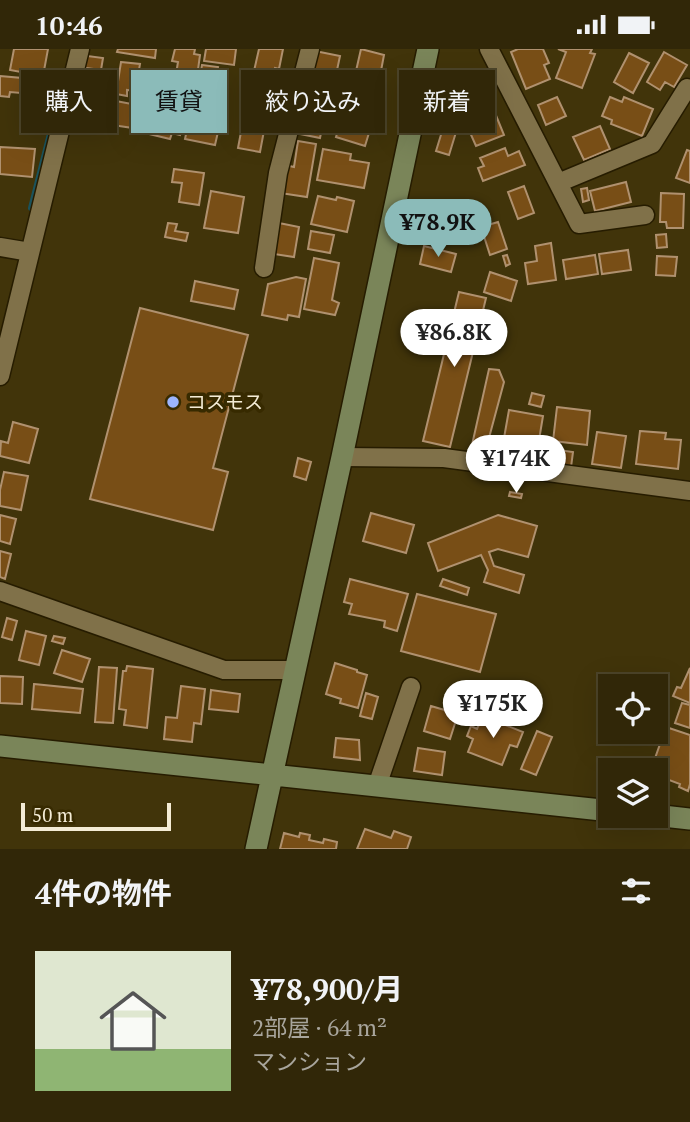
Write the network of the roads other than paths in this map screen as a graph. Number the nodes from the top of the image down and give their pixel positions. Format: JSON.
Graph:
{"nodes":[{"id":1,"x":80,"y":49,"type":"edge"},
{"id":2,"x":310,"y":49,"type":"edge"},
{"id":3,"x":428,"y":49,"type":"edge"},
{"id":4,"x":489,"y":49,"type":"edge"},
{"id":5,"x":687,"y":88,"type":"dead end"},
{"id":6,"x":558,"y":183,"type":"junction"},
{"id":7,"x":645,"y":215,"type":"dead end"},
{"id":8,"x":0,"y":247,"type":"edge"},
{"id":9,"x":30,"y":253,"type":"junction"},
{"id":10,"x":264,"y":268,"type":"dead end"},
{"id":11,"x":0,"y":376,"type":"edge"},
{"id":12,"x":342,"y":457,"type":"junction"},
{"id":13,"x":690,"y":488,"type":"edge"},
{"id":14,"x":0,"y":591,"type":"edge"},
{"id":15,"x":294,"y":670,"type":"junction"},
{"id":16,"x":411,"y":687,"type":"dead end"},
{"id":17,"x":0,"y":746,"type":"edge"},
{"id":18,"x":271,"y":774,"type":"junction"},
{"id":19,"x":377,"y":786,"type":"junction"},
{"id":20,"x":598,"y":810,"type":"edge"},
{"id":21,"x":668,"y":817,"type":"edge"},
{"id":22,"x":690,"y":819,"type":"edge"},
{"id":23,"x":256,"y":849,"type":"edge"}],
"edges":[{"from":1,"to":9,"type":"street"},
{"from":2,"to":10,"type":"street"},
{"from":3,"to":12,"type":"street"},
{"from":4,"to":6,"type":"street"},
{"from":5,"to":6,"type":"street"},
{"from":6,"to":7,"type":"street"},
{"from":8,"to":9,"type":"street"},
{"from":9,"to":11,"type":"street"},
{"from":12,"to":13,"type":"street"},
{"from":12,"to":15,"type":"street"},
{"from":14,"to":15,"type":"street"},
{"from":15,"to":18,"type":"street"},
{"from":16,"to":19,"type":"street"},
{"from":17,"to":18,"type":"street"},
{"from":18,"to":19,"type":"street"},
{"from":18,"to":23,"type":"street"},
{"from":19,"to":20,"type":"street"},
{"from":21,"to":22,"type":"street"}]}
